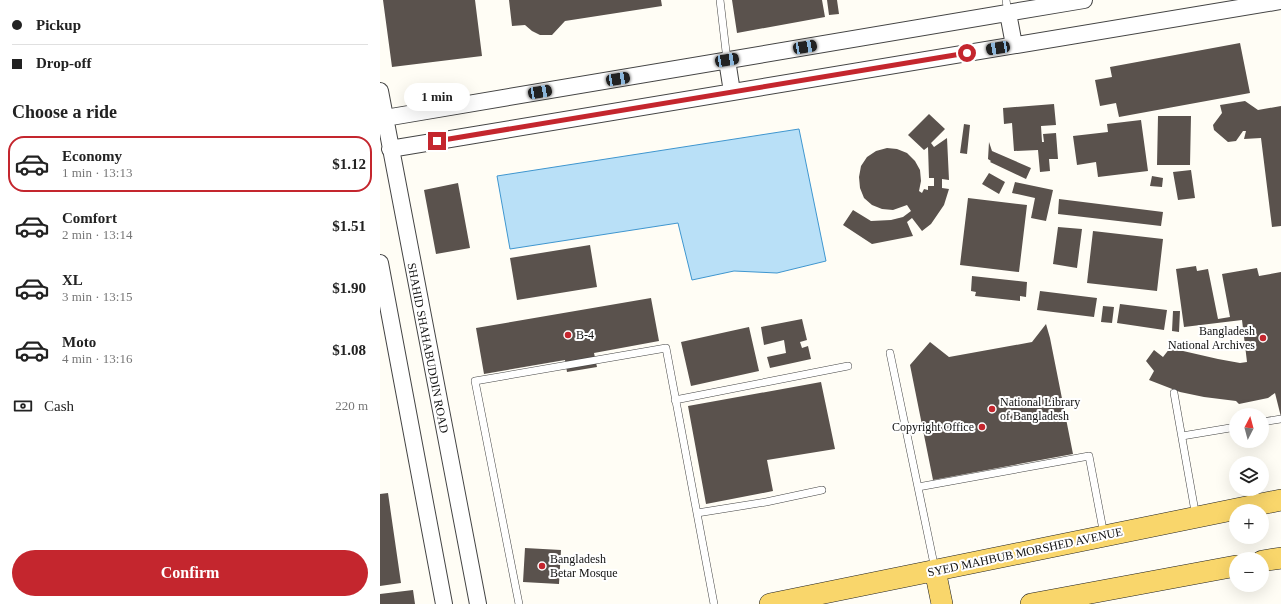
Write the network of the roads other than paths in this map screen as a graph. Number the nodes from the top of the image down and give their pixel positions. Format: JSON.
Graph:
{"nodes":[{"id":1,"x":720,"y":0,"type":"edge"},
{"id":2,"x":1084,"y":0,"type":"edge"},
{"id":3,"x":1281,"y":1,"type":"edge"},
{"id":4,"x":1007,"y":6,"type":"edge"},
{"id":5,"x":1014,"y":45,"type":"junction"},
{"id":6,"x":727,"y":60,"type":"junction"},
{"id":7,"x":380,"y":91,"type":"edge"},
{"id":8,"x":732,"y":92,"type":"junction"},
{"id":9,"x":385,"y":118,"type":"junction"},
{"id":10,"x":390,"y":149,"type":"junction"},
{"id":11,"x":380,"y":263,"type":"edge"},
{"id":12,"x":384,"y":310,"type":"edge"},
{"id":13,"x":890,"y":353,"type":"dead end"},
{"id":14,"x":848,"y":366,"type":"dead end"},
{"id":15,"x":1174,"y":393,"type":"dead end"},
{"id":16,"x":675,"y":400,"type":"junction"},
{"id":17,"x":1281,"y":418,"type":"edge"},
{"id":18,"x":1269,"y":421,"type":"edge"},
{"id":19,"x":1229,"y":428,"type":"edge"},
{"id":20,"x":1182,"y":436,"type":"junction"},
{"id":21,"x":918,"y":487,"type":"junction"},
{"id":22,"x":822,"y":490,"type":"dead end"},
{"id":23,"x":1281,"y":500,"type":"edge"},
{"id":24,"x":696,"y":513,"type":"junction"},
{"id":25,"x":1196,"y":517,"type":"junction"},
{"id":26,"x":1104,"y":536,"type":"junction"},
{"id":27,"x":1281,"y":558,"type":"edge"},
{"id":28,"x":1269,"y":560,"type":"edge"},
{"id":29,"x":1229,"y":567,"type":"edge"},
{"id":30,"x":935,"y":570,"type":"junction"},
{"id":31,"x":444,"y":604,"type":"edge"},
{"id":32,"x":478,"y":604,"type":"edge"},
{"id":33,"x":518,"y":604,"type":"edge"},
{"id":34,"x":714,"y":604,"type":"edge"},
{"id":35,"x":770,"y":604,"type":"edge"},
{"id":36,"x":942,"y":604,"type":"edge"},
{"id":37,"x":1031,"y":604,"type":"edge"}],
"edges":[{"from":1,"to":6,"type":"lane"},
{"from":2,"to":4,"type":"street"},
{"from":3,"to":5,"type":"street"},
{"from":4,"to":5,"type":"street"},
{"from":4,"to":6,"type":"street"},
{"from":5,"to":8,"type":"street"},
{"from":6,"to":8,"type":"street"},
{"from":6,"to":9,"type":"street"},
{"from":7,"to":9,"type":"street","name":"SHAHID SHAHABUDDIN ROAD"},
{"from":8,"to":10,"type":"street"},
{"from":9,"to":10,"type":"street","name":"SHAHID SHAHABUDDIN ROAD"},
{"from":10,"to":32,"type":"street","name":"SHAHID SHAHABUDDIN ROAD"},
{"from":11,"to":12,"type":"street"},
{"from":12,"to":31,"type":"street"},
{"from":13,"to":21,"type":"lane"},
{"from":14,"to":16,"type":"lane"},
{"from":15,"to":20,"type":"lane"},
{"from":16,"to":24,"type":"lane"},
{"from":16,"to":33,"type":"lane"},
{"from":17,"to":18,"type":"lane"},
{"from":19,"to":20,"type":"lane"},
{"from":20,"to":25,"type":"lane"},
{"from":21,"to":26,"type":"lane"},
{"from":21,"to":30,"type":"lane"},
{"from":22,"to":24,"type":"lane"},
{"from":23,"to":25,"type":"main road","name":"SYED MAHBUB MORSHED AVENUE"},
{"from":24,"to":34,"type":"lane"},
{"from":25,"to":26,"type":"main road","name":"SYED MAHBUB MORSHED AVENUE"},
{"from":26,"to":30,"type":"main road","name":"SYED MAHBUB MORSHED AVENUE"},
{"from":27,"to":28,"type":"main road"},
{"from":29,"to":37,"type":"main road"},
{"from":30,"to":35,"type":"main road","name":"SYED MAHBUB MORSHED AVENUE"},
{"from":30,"to":36,"type":"main road"}]}
